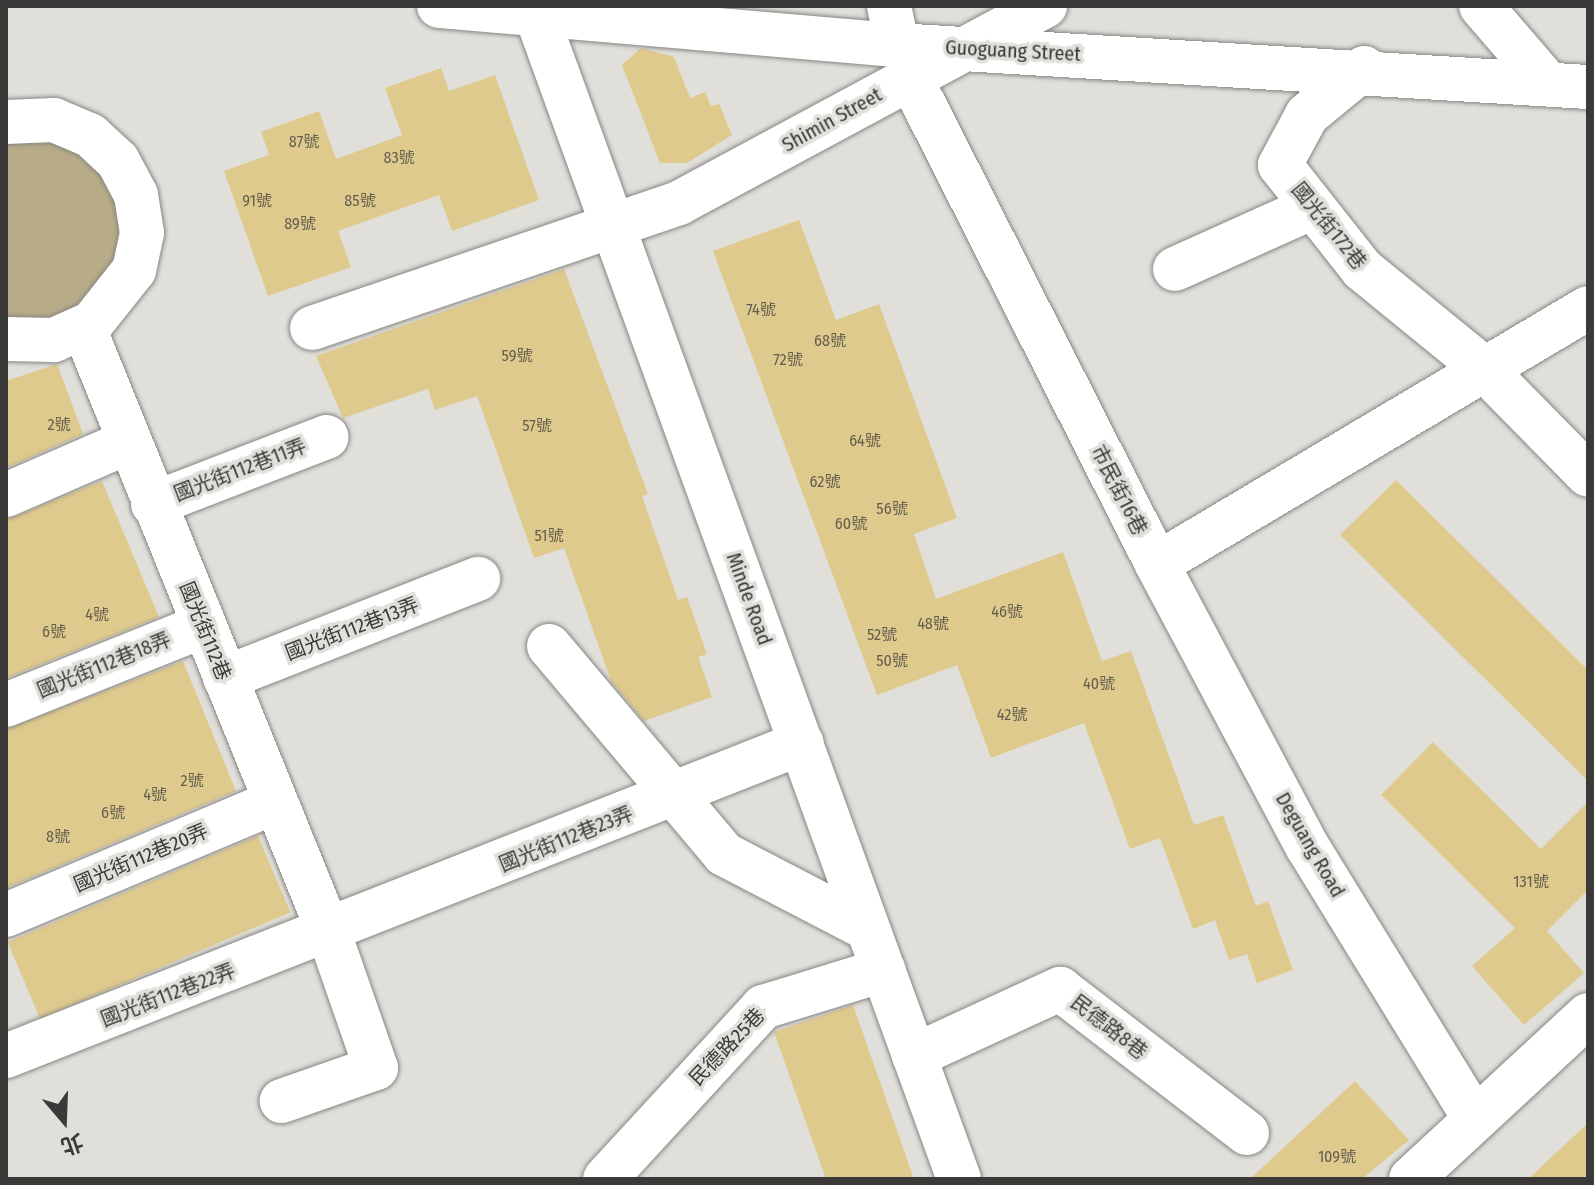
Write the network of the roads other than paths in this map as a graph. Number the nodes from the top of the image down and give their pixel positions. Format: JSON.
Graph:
{"nodes":[{"id":1,"x":439,"y":6,"type":"edge"},
{"id":2,"x":1045,"y":6,"type":"edge"},
{"id":3,"x":1481,"y":6,"type":"edge"},
{"id":4,"x":536,"y":12,"type":"edge"},
{"id":5,"x":899,"y":43,"type":"edge"},
{"id":6,"x":965,"y":48,"type":"junction"},
{"id":7,"x":1364,"y":68,"type":"junction"},
{"id":8,"x":1568,"y":85,"type":"edge"},
{"id":9,"x":6,"y":122,"type":"edge"},
{"id":10,"x":1313,"y":207,"type":"junction"},
{"id":11,"x":617,"y":226,"type":"junction"},
{"id":12,"x":1175,"y":269,"type":"dead end"},
{"id":13,"x":1585,"y":314,"type":"edge"},
{"id":14,"x":84,"y":328,"type":"junction"},
{"id":15,"x":312,"y":328,"type":"dead end"},
{"id":16,"x":6,"y":339,"type":"edge"},
{"id":17,"x":1482,"y":367,"type":"junction"},
{"id":18,"x":327,"y":437,"type":"dead end"},
{"id":19,"x":128,"y":442,"type":"junction"},
{"id":20,"x":1588,"y":475,"type":"edge"},
{"id":21,"x":6,"y":495,"type":"edge"},
{"id":22,"x":153,"y":504,"type":"junction"},
{"id":23,"x":1157,"y":564,"type":"junction"},
{"id":24,"x":478,"y":579,"type":"dead end"},
{"id":25,"x":203,"y":626,"type":"junction"},
{"id":26,"x":549,"y":646,"type":"dead end"},
{"id":27,"x":225,"y":678,"type":"junction"},
{"id":28,"x":6,"y":705,"type":"edge"},
{"id":29,"x":802,"y":743,"type":"junction"},
{"id":30,"x":672,"y":796,"type":"junction"},
{"id":31,"x":275,"y":802,"type":"junction"},
{"id":32,"x":6,"y":915,"type":"edge"},
{"id":33,"x":868,"y":929,"type":"junction"},
{"id":34,"x":329,"y":933,"type":"junction"},
{"id":35,"x":883,"y":970,"type":"junction"},
{"id":36,"x":1575,"y":1025,"type":"edge"},
{"id":37,"x":6,"y":1056,"type":"edge"},
{"id":38,"x":914,"y":1056,"type":"junction"},
{"id":39,"x":282,"y":1101,"type":"dead end"},
{"id":40,"x":1475,"y":1119,"type":"junction"},
{"id":41,"x":1247,"y":1133,"type":"dead end"},
{"id":42,"x":622,"y":1173,"type":"edge"},
{"id":43,"x":959,"y":1179,"type":"edge"},
{"id":44,"x":1411,"y":1179,"type":"edge"}],
"edges":[{"from":1,"to":4,"type":"street","name":"Guoguang Street"},
{"from":2,"to":6,"type":"street"},
{"from":3,"to":8,"type":"street"},
{"from":4,"to":5,"type":"street","name":"Guoguang Street"},
{"from":4,"to":11,"type":"street","name":"Minde Road"},
{"from":5,"to":6,"type":"street","name":"Guoguang Street"},
{"from":5,"to":11,"type":"street","name":"Shimin Street"},
{"from":5,"to":23,"type":"street","name":"市民街16巷"},
{"from":6,"to":7,"type":"street","name":"Guoguang Street"},
{"from":7,"to":8,"type":"street","name":"Guoguang Street"},
{"from":7,"to":10,"type":"street","name":"國光街172巷"},
{"from":9,"to":14,"type":"street"},
{"from":10,"to":12,"type":"street"},
{"from":10,"to":17,"type":"street","name":"國光街172巷"},
{"from":11,"to":15,"type":"street","name":"Shimin Street"},
{"from":11,"to":29,"type":"street","name":"Minde Road"},
{"from":13,"to":17,"type":"street"},
{"from":14,"to":16,"type":"street"},
{"from":14,"to":19,"type":"street","name":"國光街112巷"},
{"from":17,"to":20,"type":"street","name":"國光街172巷"},
{"from":17,"to":23,"type":"street"},
{"from":18,"to":22,"type":"street","name":"國光街112巷11弄"},
{"from":19,"to":21,"type":"street"},
{"from":19,"to":22,"type":"street","name":"國光街112巷"},
{"from":22,"to":25,"type":"street","name":"國光街112巷"},
{"from":23,"to":40,"type":"street","name":"Deguang Road"},
{"from":24,"to":27,"type":"street","name":"國光街112巷13弄"},
{"from":25,"to":27,"type":"street","name":"國光街112巷"},
{"from":25,"to":28,"type":"street","name":"國光街112巷18弄"},
{"from":26,"to":30,"type":"street"},
{"from":27,"to":31,"type":"street","name":"國光街112巷"},
{"from":29,"to":30,"type":"street","name":"國光街112巷23弄"},
{"from":29,"to":33,"type":"street","name":"Minde Road"},
{"from":30,"to":33,"type":"street"},
{"from":30,"to":34,"type":"street","name":"國光街112巷23弄"},
{"from":31,"to":32,"type":"street","name":"國光街112巷20弄"},
{"from":31,"to":34,"type":"street","name":"國光街112巷"},
{"from":33,"to":35,"type":"street","name":"Minde Road"},
{"from":34,"to":37,"type":"street","name":"國光街112巷22弄"},
{"from":34,"to":39,"type":"street","name":"國光街112巷"},
{"from":35,"to":38,"type":"street","name":"Minde Road"},
{"from":35,"to":42,"type":"street","name":"民德路25巷"},
{"from":36,"to":40,"type":"street"},
{"from":38,"to":41,"type":"street","name":"民德路8巷"},
{"from":38,"to":43,"type":"street","name":"Minde Road"},
{"from":40,"to":44,"type":"street"}]}
